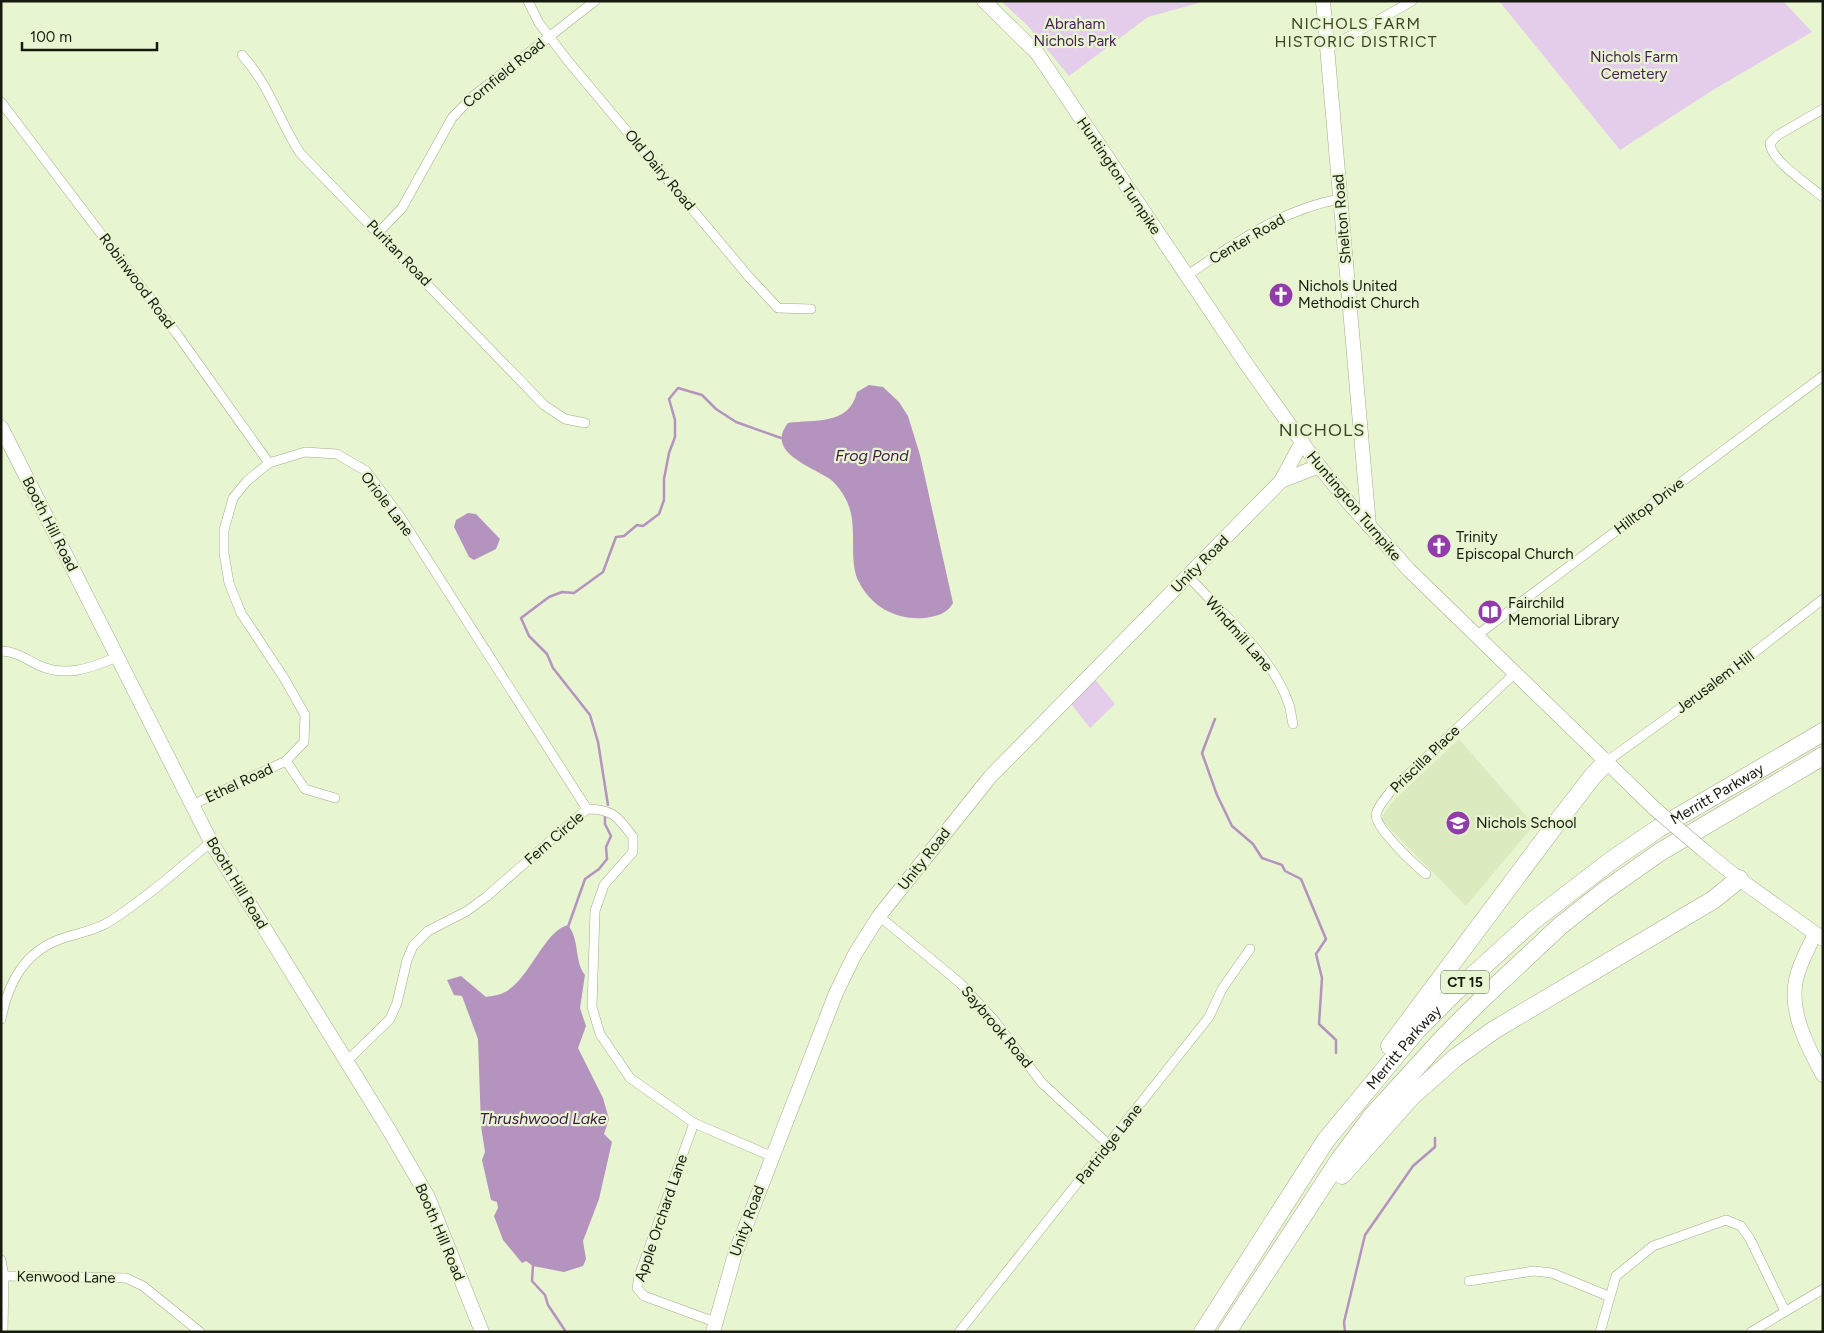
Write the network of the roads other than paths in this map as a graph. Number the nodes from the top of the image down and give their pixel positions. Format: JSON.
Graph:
{"nodes":[{"id":1,"x":528,"y":1,"type":"edge"},
{"id":2,"x":595,"y":1,"type":"edge"},
{"id":3,"x":984,"y":1,"type":"edge"},
{"id":4,"x":1323,"y":1,"type":"edge"},
{"id":5,"x":1412,"y":1,"type":"edge"},
{"id":6,"x":549,"y":36,"type":"junction"},
{"id":7,"x":1327,"y":49,"type":"junction"},
{"id":8,"x":242,"y":55,"type":"dead end"},
{"id":9,"x":1,"y":102,"type":"edge"},
{"id":10,"x":1823,"y":109,"type":"edge"},
{"id":11,"x":1823,"y":197,"type":"edge"},
{"id":12,"x":1340,"y":199,"type":"junction"},
{"id":13,"x":379,"y":232,"type":"junction"},
{"id":14,"x":1186,"y":276,"type":"junction"},
{"id":15,"x":811,"y":308,"type":"dead end"},
{"id":16,"x":1823,"y":376,"type":"edge"},
{"id":17,"x":585,"y":423,"type":"dead end"},
{"id":18,"x":1,"y":427,"type":"edge"},
{"id":19,"x":1302,"y":442,"type":"junction"},
{"id":20,"x":269,"y":463,"type":"junction"},
{"id":21,"x":1319,"y":466,"type":"junction"},
{"id":22,"x":1281,"y":481,"type":"junction"},
{"id":23,"x":1369,"y":526,"type":"junction"},
{"id":24,"x":1188,"y":576,"type":"junction"},
{"id":25,"x":1823,"y":599,"type":"edge"},
{"id":26,"x":1476,"y":636,"type":"junction"},
{"id":27,"x":1,"y":651,"type":"edge"},
{"id":28,"x":117,"y":657,"type":"junction"},
{"id":29,"x":1514,"y":674,"type":"junction"},
{"id":30,"x":1293,"y":724,"type":"dead end"},
{"id":31,"x":1823,"y":724,"type":"edge"},
{"id":32,"x":1823,"y":732,"type":"edge"},
{"id":33,"x":1823,"y":756,"type":"edge"},
{"id":34,"x":286,"y":762,"type":"junction"},
{"id":35,"x":1606,"y":762,"type":"junction"},
{"id":36,"x":1762,"y":768,"type":"junction"},
{"id":37,"x":1823,"y":769,"type":"edge"},
{"id":38,"x":335,"y":798,"type":"dead end"},
{"id":39,"x":192,"y":805,"type":"junction"},
{"id":40,"x":1734,"y":808,"type":"junction"},
{"id":41,"x":587,"y":809,"type":"junction"},
{"id":42,"x":211,"y":842,"type":"junction"},
{"id":43,"x":1426,"y":874,"type":"dead end"},
{"id":44,"x":1739,"y":880,"type":"junction"},
{"id":45,"x":879,"y":916,"type":"junction"},
{"id":46,"x":1819,"y":937,"type":"edge"},
{"id":47,"x":1250,"y":949,"type":"dead end"},
{"id":48,"x":1,"y":1019,"type":"edge"},
{"id":49,"x":346,"y":1062,"type":"junction"},
{"id":50,"x":1823,"y":1075,"type":"edge"},
{"id":51,"x":694,"y":1123,"type":"junction"},
{"id":52,"x":1326,"y":1140,"type":"junction"},
{"id":53,"x":1109,"y":1145,"type":"junction"},
{"id":54,"x":771,"y":1156,"type":"junction"},
{"id":55,"x":1295,"y":1230,"type":"junction"},
{"id":56,"x":1,"y":1260,"type":"edge"},
{"id":57,"x":4,"y":1276,"type":"junction"},
{"id":58,"x":1470,"y":1281,"type":"dead end"},
{"id":59,"x":1823,"y":1290,"type":"edge"},
{"id":60,"x":1608,"y":1296,"type":"junction"},
{"id":61,"x":1785,"y":1311,"type":"junction"},
{"id":62,"x":714,"y":1327,"type":"edge"},
{"id":63,"x":3,"y":1332,"type":"edge"},
{"id":64,"x":200,"y":1332,"type":"edge"},
{"id":65,"x":482,"y":1332,"type":"edge"},
{"id":66,"x":959,"y":1332,"type":"edge"},
{"id":67,"x":1203,"y":1332,"type":"edge"},
{"id":68,"x":1227,"y":1332,"type":"edge"},
{"id":69,"x":1600,"y":1332,"type":"edge"},
{"id":70,"x":1751,"y":1332,"type":"edge"}],
"edges":[{"from":1,"to":6,"type":"street","name":"Old Dairy Road"},
{"from":2,"to":6,"type":"street","name":"Cornfield Road"},
{"from":3,"to":14,"type":"main road","name":"Huntington Turnpike"},
{"from":4,"to":7,"type":"main road","name":"Shelton Road"},
{"from":5,"to":7,"type":"street"},
{"from":6,"to":13,"type":"street","name":"Cornfield Road"},
{"from":6,"to":15,"type":"street","name":"Old Dairy Road"},
{"from":7,"to":12,"type":"main road","name":"Shelton Road"},
{"from":8,"to":13,"type":"street","name":"Puritan Road"},
{"from":9,"to":20,"type":"street","name":"Robinwood Road"},
{"from":10,"to":11,"type":"street"},
{"from":12,"to":14,"type":"street","name":"Center Road"},
{"from":12,"to":23,"type":"main road","name":"Shelton Road"},
{"from":13,"to":17,"type":"street","name":"Puritan Road"},
{"from":14,"to":19,"type":"main road","name":"Huntington Turnpike"},
{"from":16,"to":26,"type":"street","name":"Hilltop Drive"},
{"from":18,"to":28,"type":"main road","name":"Booth Hill Road"},
{"from":19,"to":21,"type":"main road","name":"Huntington Turnpike"},
{"from":19,"to":22,"type":"main road","name":"Unity Road"},
{"from":20,"to":34,"type":"street","name":"Oriole Lane"},
{"from":20,"to":41,"type":"street","name":"Oriole Lane"},
{"from":21,"to":22,"type":"main road","name":"Unity Road"},
{"from":21,"to":23,"type":"main road","name":"Huntington Turnpike"},
{"from":22,"to":24,"type":"main road","name":"Unity Road"},
{"from":23,"to":26,"type":"main road","name":"Huntington Turnpike"},
{"from":24,"to":30,"type":"street","name":"Windmill Lane"},
{"from":24,"to":45,"type":"main road","name":"Unity Road"},
{"from":25,"to":35,"type":"street","name":"Jerusalem Hill"},
{"from":26,"to":29,"type":"main road","name":"Huntington Turnpike"},
{"from":27,"to":28,"type":"street"},
{"from":28,"to":39,"type":"main road","name":"Booth Hill Road"},
{"from":29,"to":35,"type":"main road","name":"Huntington Turnpike"},
{"from":29,"to":43,"type":"street","name":"Priscilla Place"},
{"from":31,"to":36,"type":"highway"},
{"from":32,"to":36,"type":"highway","name":"Merritt Parkway","number":"CT 15"},
{"from":33,"to":40,"type":"highway","name":"Merritt Parkway","number":"CT 15"},
{"from":34,"to":38,"type":"street"},
{"from":34,"to":39,"type":"street","name":"Ethel Road"},
{"from":35,"to":44,"type":"main road","name":"Huntington Turnpike","bridge":true},
{"from":35,"to":52,"type":"highway"},
{"from":36,"to":52,"type":"highway","name":"Merritt Parkway","number":"CT 15"},
{"from":37,"to":40,"type":"highway"},
{"from":39,"to":42,"type":"main road","name":"Booth Hill Road"},
{"from":40,"to":55,"type":"highway","name":"Merritt Parkway","number":"CT 15"},
{"from":41,"to":49,"type":"street","name":"Fern Circle"},
{"from":41,"to":51,"type":"street","name":"Fern Circle"},
{"from":42,"to":48,"type":"street"},
{"from":42,"to":49,"type":"main road","name":"Booth Hill Road"},
{"from":44,"to":46,"type":"main road","name":"Huntington Turnpike"},
{"from":44,"to":55,"type":"highway"},
{"from":45,"to":53,"type":"street","name":"Saybrook Road"},
{"from":45,"to":54,"type":"main road","name":"Unity Road"},
{"from":46,"to":50,"type":"main road"},
{"from":47,"to":53,"type":"street","name":"Partridge Lane"},
{"from":49,"to":65,"type":"main road","name":"Booth Hill Road"},
{"from":51,"to":54,"type":"street","name":"Fern Circle"},
{"from":51,"to":62,"type":"street","name":"Apple Orchard Lane"},
{"from":52,"to":67,"type":"highway","name":"Merritt Parkway","number":"CT 15"},
{"from":53,"to":66,"type":"street","name":"Partridge Lane"},
{"from":54,"to":62,"type":"main road","name":"Unity Road"},
{"from":55,"to":68,"type":"highway","name":"Merritt Parkway","number":"CT 15"},
{"from":56,"to":57,"type":"street"},
{"from":57,"to":63,"type":"street"},
{"from":57,"to":64,"type":"street","name":"Kenwood Lane"},
{"from":58,"to":60,"type":"street"},
{"from":59,"to":61,"type":"street"},
{"from":60,"to":61,"type":"street"},
{"from":60,"to":69,"type":"street"},
{"from":61,"to":70,"type":"street"}]}
